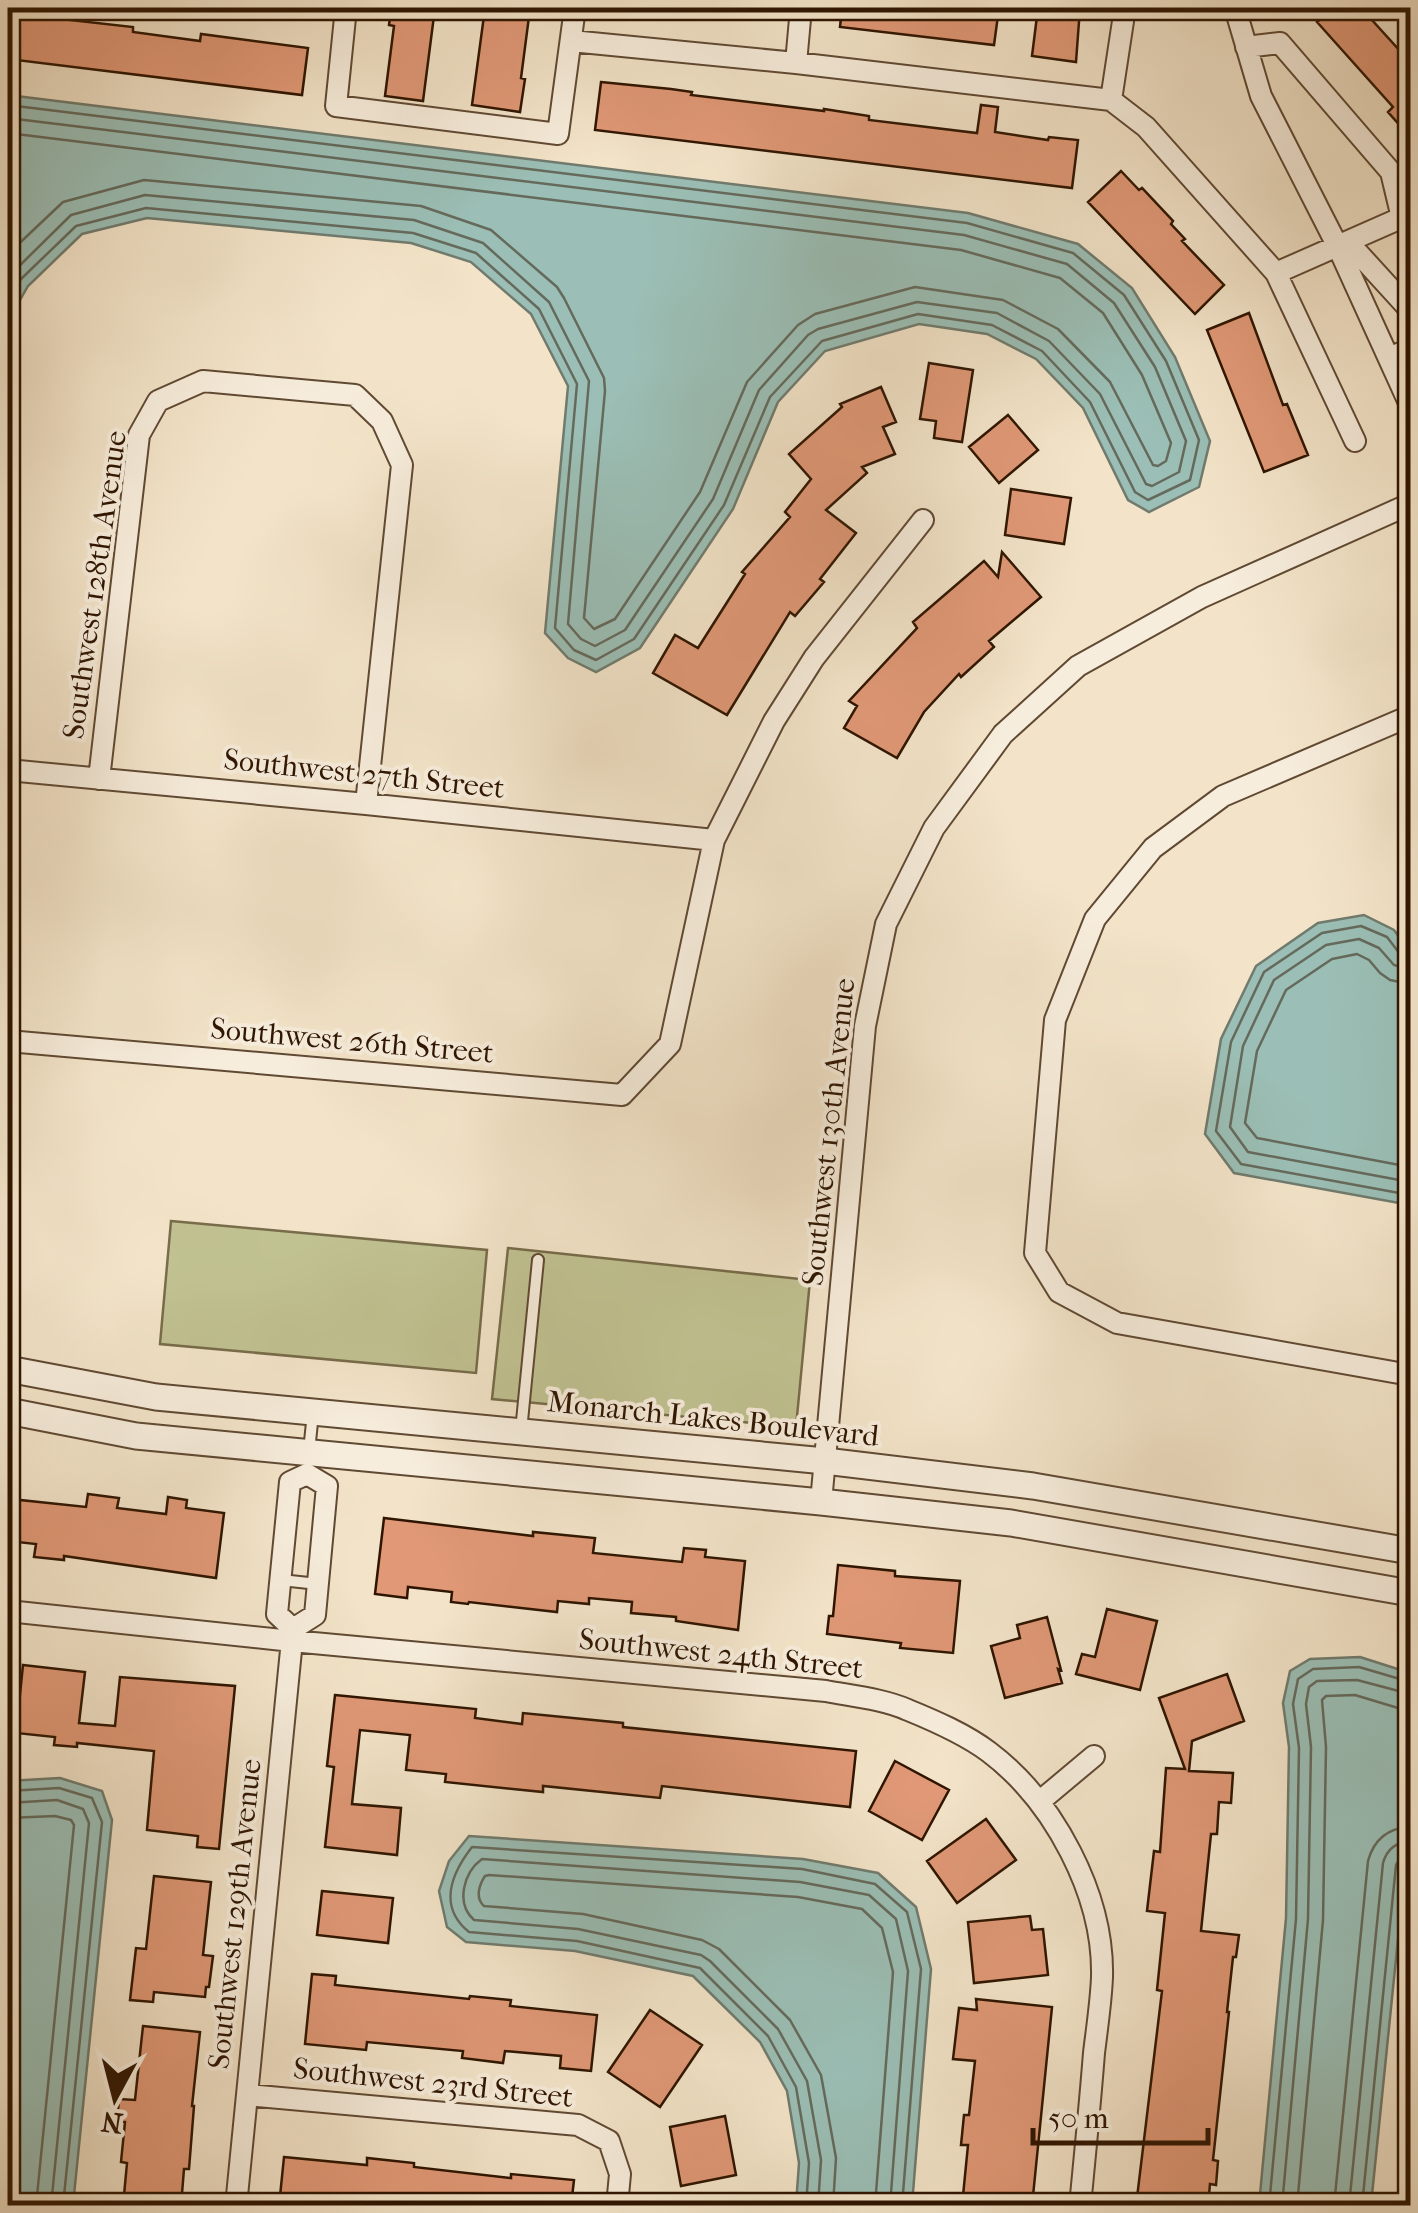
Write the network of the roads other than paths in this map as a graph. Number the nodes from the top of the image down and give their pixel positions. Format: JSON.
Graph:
{"nodes":[{"id":1,"x":344,"y":8,"type":"edge"},
{"id":2,"x":574,"y":8,"type":"edge"},
{"id":3,"x":801,"y":8,"type":"edge"},
{"id":4,"x":1125,"y":8,"type":"edge"},
{"id":5,"x":1235,"y":8,"type":"edge"},
{"id":6,"x":571,"y":41,"type":"junction"},
{"id":7,"x":1246,"y":48,"type":"junction"},
{"id":8,"x":796,"y":63,"type":"junction"},
{"id":9,"x":1111,"y":100,"type":"junction"},
{"id":10,"x":1406,"y":216,"type":"edge"},
{"id":11,"x":1338,"y":247,"type":"junction"},
{"id":12,"x":1276,"y":273,"type":"junction"},
{"id":13,"x":1410,"y":310,"type":"edge"},
{"id":14,"x":1410,"y":349,"type":"edge"},
{"id":15,"x":1389,"y":358,"type":"junction"},
{"id":16,"x":1410,"y":405,"type":"edge"},
{"id":17,"x":1356,"y":441,"type":"dead end"},
{"id":18,"x":1410,"y":504,"type":"edge"},
{"id":19,"x":923,"y":520,"type":"dead end"},
{"id":20,"x":1410,"y":716,"type":"edge"},
{"id":21,"x":8,"y":770,"type":"edge"},
{"id":22,"x":99,"y":779,"type":"junction"},
{"id":23,"x":366,"y":804,"type":"junction"},
{"id":24,"x":714,"y":840,"type":"junction"},
{"id":25,"x":8,"y":1041,"type":"edge"},
{"id":26,"x":538,"y":1260,"type":"dead end"},
{"id":27,"x":8,"y":1368,"type":"edge"},
{"id":28,"x":1410,"y":1375,"type":"edge"},
{"id":29,"x":8,"y":1411,"type":"edge"},
{"id":30,"x":313,"y":1412,"type":"junction"},
{"id":31,"x":521,"y":1432,"type":"junction"},
{"id":32,"x":825,"y":1462,"type":"junction"},
{"id":33,"x":308,"y":1463,"type":"junction"},
{"id":34,"x":821,"y":1502,"type":"junction"},
{"id":35,"x":1410,"y":1551,"type":"edge"},
{"id":36,"x":281,"y":1580,"type":"junction"},
{"id":37,"x":318,"y":1584,"type":"junction"},
{"id":38,"x":1410,"y":1592,"type":"edge"},
{"id":39,"x":8,"y":1610,"type":"edge"},
{"id":40,"x":292,"y":1634,"type":"junction"},
{"id":41,"x":1094,"y":1756,"type":"dead end"},
{"id":42,"x":1039,"y":1802,"type":"junction"},
{"id":43,"x":247,"y":2094,"type":"junction"},
{"id":44,"x":236,"y":2206,"type":"edge"},
{"id":45,"x":618,"y":2206,"type":"edge"},
{"id":46,"x":1080,"y":2206,"type":"edge"}],
"edges":[{"from":1,"to":6,"type":"street"},
{"from":2,"to":6,"type":"street"},
{"from":3,"to":8,"type":"street"},
{"from":4,"to":9,"type":"street"},
{"from":5,"to":7,"type":"street"},
{"from":6,"to":8,"type":"street"},
{"from":7,"to":10,"type":"street"},
{"from":7,"to":11,"type":"street"},
{"from":8,"to":9,"type":"street"},
{"from":9,"to":12,"type":"street"},
{"from":10,"to":11,"type":"street"},
{"from":11,"to":12,"type":"street"},
{"from":11,"to":13,"type":"street"},
{"from":11,"to":15,"type":"street"},
{"from":12,"to":17,"type":"street"},
{"from":14,"to":15,"type":"street"},
{"from":15,"to":16,"type":"street"},
{"from":18,"to":32,"type":"street","name":"Southwest 130th Avenue"},
{"from":19,"to":24,"type":"street"},
{"from":20,"to":28,"type":"street"},
{"from":21,"to":22,"type":"street","name":"Southwest 27th Street"},
{"from":22,"to":23,"type":"street","name":"Southwest 27th Street"},
{"from":22,"to":23,"type":"street","name":"Southwest 128th Avenue"},
{"from":23,"to":24,"type":"street","name":"Southwest 27th Street"},
{"from":24,"to":25,"type":"street","name":"Southwest 26th Street"},
{"from":26,"to":31,"type":"lane"},
{"from":27,"to":30,"type":"street","name":"Monarch Lakes Boulevard"},
{"from":29,"to":33,"type":"street"},
{"from":30,"to":31,"type":"street","name":"Monarch Lakes Boulevard"},
{"from":30,"to":33,"type":"lane"},
{"from":31,"to":32,"type":"street","name":"Monarch Lakes Boulevard"},
{"from":32,"to":34,"type":"street","name":"Southwest 130th Avenue"},
{"from":32,"to":35,"type":"street","name":"Monarch Lakes Boulevard"},
{"from":33,"to":34,"type":"street"},
{"from":33,"to":36,"type":"street","name":"Southwest 129th Avenue"},
{"from":33,"to":37,"type":"street","name":"Southwest 129th Avenue"},
{"from":34,"to":38,"type":"street"},
{"from":36,"to":37,"type":"lane"},
{"from":36,"to":40,"type":"street","name":"Southwest 129th Avenue"},
{"from":37,"to":40,"type":"street","name":"Southwest 129th Avenue"},
{"from":39,"to":40,"type":"street","name":"Southwest 24th Street"},
{"from":40,"to":42,"type":"street","name":"Southwest 24th Street"},
{"from":40,"to":43,"type":"street","name":"Southwest 129th Avenue"},
{"from":41,"to":42,"type":"street"},
{"from":42,"to":46,"type":"street","name":"Southwest 24th Street"},
{"from":43,"to":44,"type":"street","name":"Southwest 129th Avenue"},
{"from":43,"to":45,"type":"street","name":"Southwest 23rd Street"}]}
